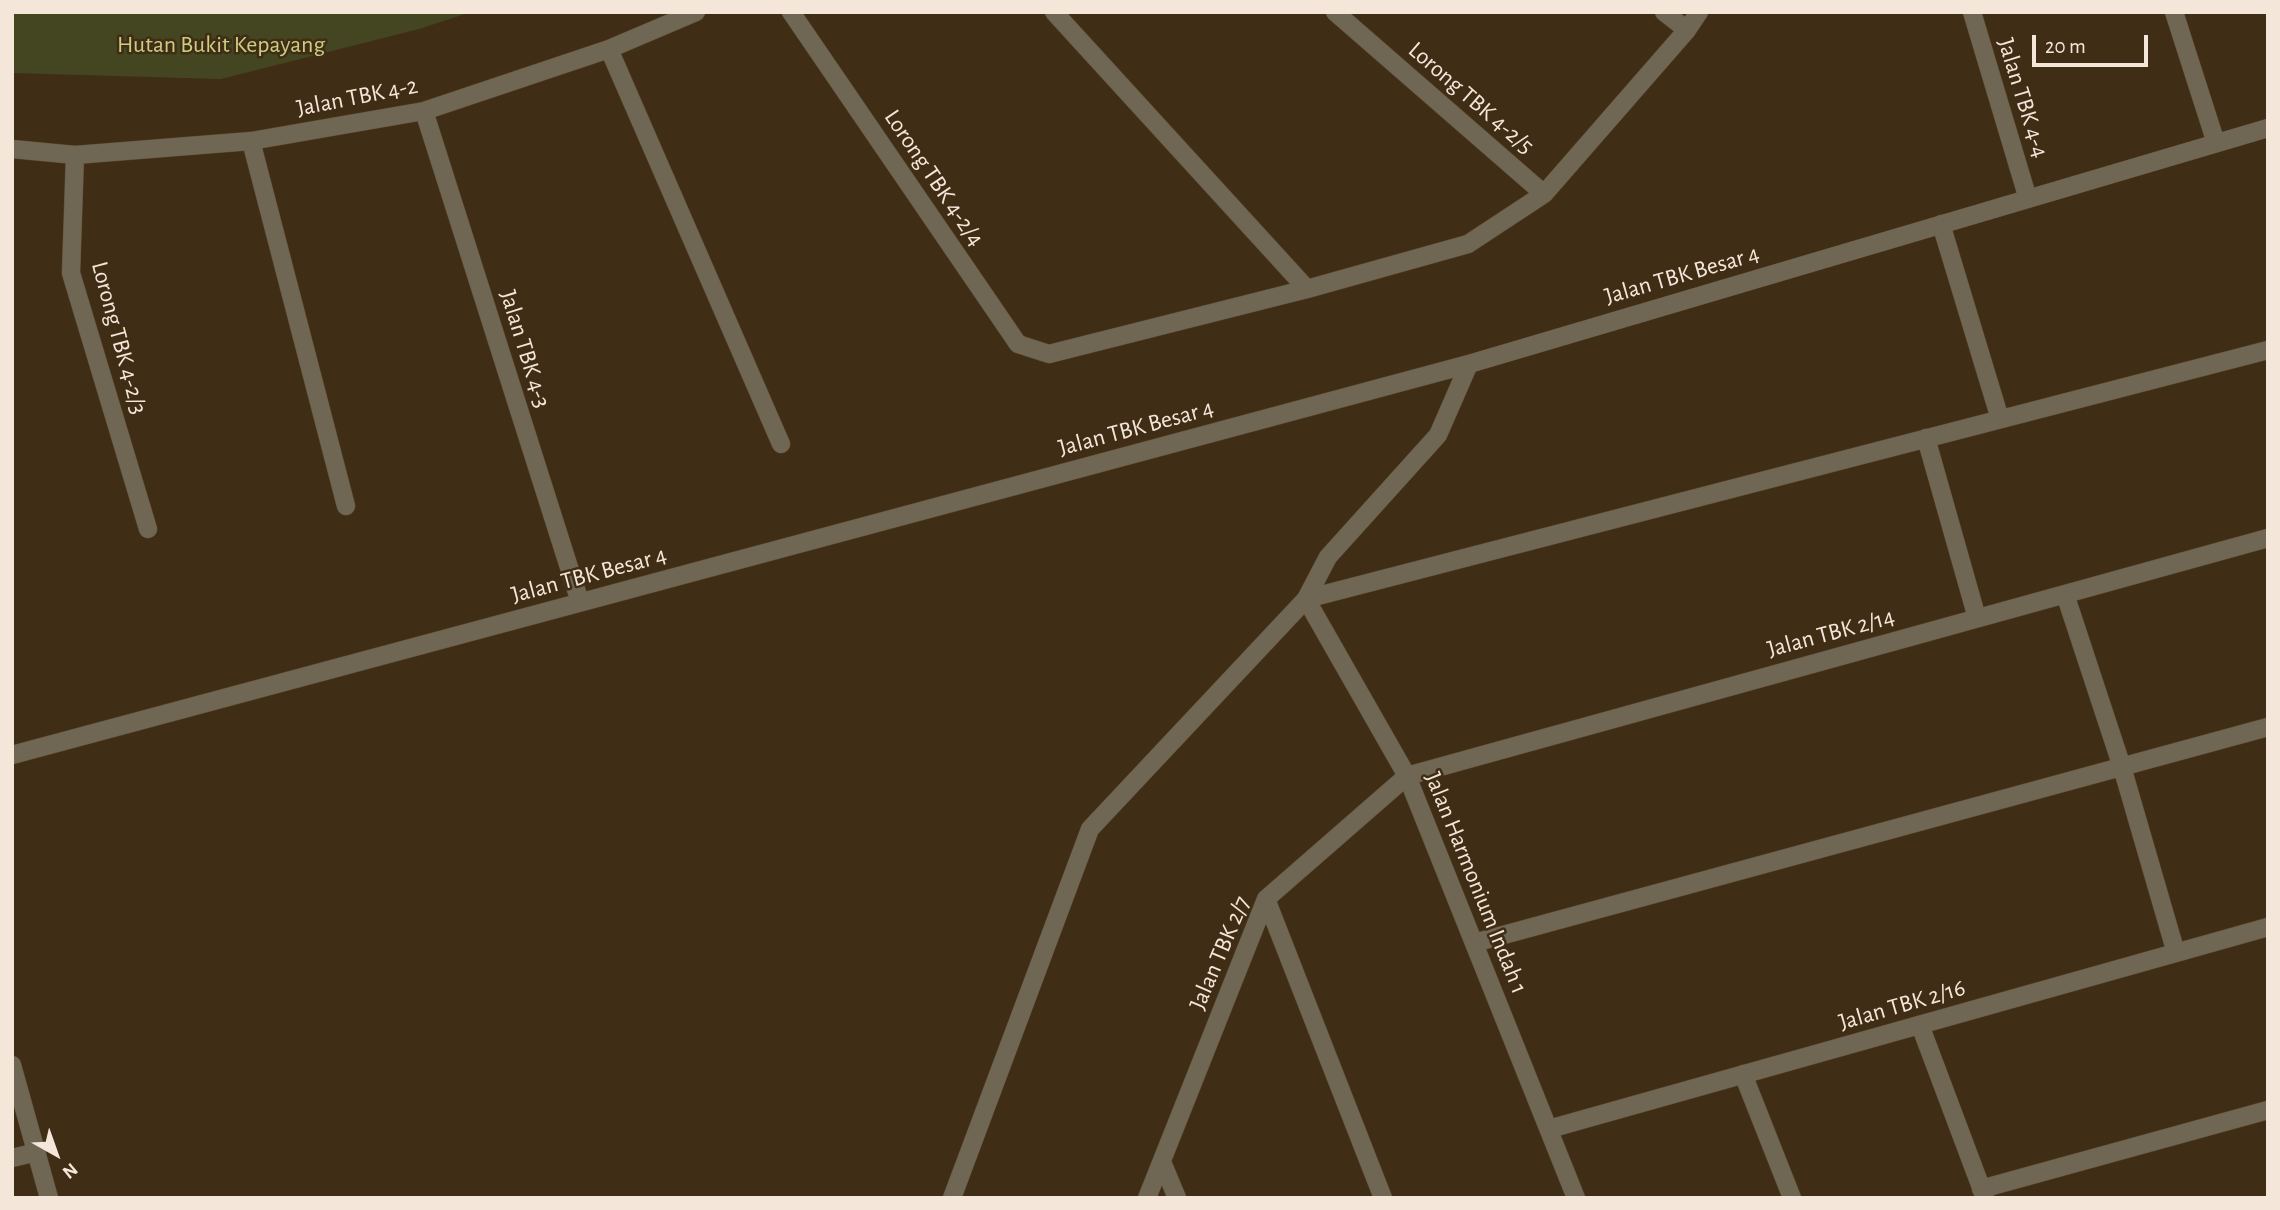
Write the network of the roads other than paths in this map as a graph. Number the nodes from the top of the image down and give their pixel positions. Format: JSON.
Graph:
{"nodes":[{"id":1,"x":696,"y":12,"type":"edge"},
{"id":2,"x":792,"y":12,"type":"edge"},
{"id":3,"x":1054,"y":12,"type":"edge"},
{"id":4,"x":1335,"y":12,"type":"edge"},
{"id":5,"x":1664,"y":12,"type":"edge"},
{"id":6,"x":1699,"y":12,"type":"edge"},
{"id":7,"x":1972,"y":12,"type":"edge"},
{"id":8,"x":2174,"y":12,"type":"edge"},
{"id":9,"x":1686,"y":30,"type":"junction"},
{"id":10,"x":609,"y":49,"type":"junction"},
{"id":11,"x":424,"y":111,"type":"junction"},
{"id":12,"x":2268,"y":128,"type":"edge"},
{"id":13,"x":251,"y":141,"type":"junction"},
{"id":14,"x":2216,"y":143,"type":"junction"},
{"id":15,"x":12,"y":149,"type":"edge"},
{"id":16,"x":75,"y":155,"type":"junction"},
{"id":17,"x":1544,"y":194,"type":"junction"},
{"id":18,"x":2028,"y":199,"type":"junction"},
{"id":19,"x":1941,"y":224,"type":"junction"},
{"id":20,"x":1307,"y":289,"type":"junction"},
{"id":21,"x":2268,"y":350,"type":"edge"},
{"id":22,"x":1469,"y":364,"type":"junction"},
{"id":23,"x":2000,"y":419,"type":"junction"},
{"id":24,"x":1926,"y":438,"type":"junction"},
{"id":25,"x":781,"y":444,"type":"dead end"},
{"id":26,"x":346,"y":506,"type":"dead end"},
{"id":27,"x":148,"y":529,"type":"dead end"},
{"id":28,"x":2268,"y":538,"type":"edge"},
{"id":29,"x":2065,"y":594,"type":"junction"},
{"id":30,"x":1306,"y":599,"type":"junction"},
{"id":31,"x":580,"y":603,"type":"junction"},
{"id":32,"x":1977,"y":618,"type":"junction"},
{"id":33,"x":2268,"y":727,"type":"edge"},
{"id":34,"x":12,"y":755,"type":"edge"},
{"id":35,"x":2122,"y":767,"type":"junction"},
{"id":36,"x":1407,"y":776,"type":"junction"},
{"id":37,"x":1266,"y":899,"type":"junction"},
{"id":38,"x":2268,"y":927,"type":"edge"},
{"id":39,"x":1474,"y":943,"type":"junction"},
{"id":40,"x":2176,"y":953,"type":"junction"},
{"id":41,"x":1920,"y":1025,"type":"junction"},
{"id":42,"x":12,"y":1065,"type":"edge"},
{"id":43,"x":1743,"y":1074,"type":"junction"},
{"id":44,"x":2268,"y":1110,"type":"edge"},
{"id":45,"x":1549,"y":1129,"type":"junction"},
{"id":46,"x":37,"y":1152,"type":"junction"},
{"id":47,"x":12,"y":1158,"type":"edge"},
{"id":48,"x":1162,"y":1162,"type":"junction"},
{"id":49,"x":1983,"y":1193,"type":"edge"},
{"id":50,"x":49,"y":1198,"type":"edge"},
{"id":51,"x":952,"y":1198,"type":"edge"},
{"id":52,"x":1147,"y":1198,"type":"edge"},
{"id":53,"x":1177,"y":1198,"type":"edge"},
{"id":54,"x":1382,"y":1198,"type":"edge"},
{"id":55,"x":1576,"y":1198,"type":"edge"},
{"id":56,"x":1792,"y":1198,"type":"edge"}],
"edges":[{"from":1,"to":10,"type":"street","name":"Jalan TBK 4-2"},
{"from":2,"to":20,"type":"street","name":"Lorong TBK 4-2/4"},
{"from":3,"to":20,"type":"street"},
{"from":4,"to":17,"type":"street","name":"Lorong TBK 4-2/5"},
{"from":5,"to":9,"type":"street"},
{"from":6,"to":9,"type":"street"},
{"from":7,"to":18,"type":"street","name":"Jalan TBK 4-4"},
{"from":8,"to":14,"type":"street"},
{"from":9,"to":17,"type":"street"},
{"from":10,"to":11,"type":"street","name":"Jalan TBK 4-2"},
{"from":10,"to":25,"type":"street"},
{"from":11,"to":13,"type":"street","name":"Jalan TBK 4-2"},
{"from":11,"to":31,"type":"street","name":"Jalan TBK 4-3"},
{"from":12,"to":14,"type":"street","name":"Jalan TBK Besar 4"},
{"from":13,"to":16,"type":"street","name":"Jalan TBK 4-2"},
{"from":13,"to":26,"type":"street"},
{"from":14,"to":18,"type":"street","name":"Jalan TBK Besar 4"},
{"from":15,"to":16,"type":"street","name":"Jalan TBK 4-2"},
{"from":16,"to":27,"type":"street","name":"Lorong TBK 4-2/3"},
{"from":17,"to":20,"type":"street"},
{"from":18,"to":19,"type":"street","name":"Jalan TBK Besar 4"},
{"from":19,"to":22,"type":"street","name":"Jalan TBK Besar 4"},
{"from":19,"to":23,"type":"street"},
{"from":21,"to":23,"type":"street"},
{"from":22,"to":30,"type":"street"},
{"from":22,"to":31,"type":"street","name":"Jalan TBK Besar 4"},
{"from":23,"to":24,"type":"street"},
{"from":24,"to":30,"type":"street"},
{"from":24,"to":32,"type":"street"},
{"from":28,"to":29,"type":"street","name":"Jalan TBK 2/14"},
{"from":29,"to":32,"type":"street","name":"Jalan TBK 2/14"},
{"from":29,"to":35,"type":"street"},
{"from":30,"to":36,"type":"street","name":"Jalan Harmonium Indah 1"},
{"from":30,"to":51,"type":"street"},
{"from":31,"to":34,"type":"street","name":"Jalan TBK Besar 4"},
{"from":32,"to":36,"type":"street","name":"Jalan TBK 2/14"},
{"from":33,"to":35,"type":"street"},
{"from":35,"to":39,"type":"street"},
{"from":35,"to":40,"type":"street"},
{"from":36,"to":37,"type":"street","name":"Jalan TBK 2/7"},
{"from":36,"to":39,"type":"street","name":"Jalan Harmonium Indah 1"},
{"from":37,"to":48,"type":"street","name":"Jalan TBK 2/7"},
{"from":37,"to":54,"type":"street"},
{"from":38,"to":40,"type":"street","name":"Jalan TBK 2/16"},
{"from":39,"to":45,"type":"street","name":"Jalan Harmonium Indah 1"},
{"from":40,"to":41,"type":"street","name":"Jalan TBK 2/16"},
{"from":41,"to":43,"type":"street","name":"Jalan TBK 2/16"},
{"from":41,"to":49,"type":"street"},
{"from":42,"to":46,"type":"street"},
{"from":43,"to":45,"type":"street","name":"Jalan TBK 2/16"},
{"from":43,"to":56,"type":"street"},
{"from":44,"to":49,"type":"street"},
{"from":45,"to":55,"type":"street","name":"Jalan Harmonium Indah 1"},
{"from":46,"to":47,"type":"street"},
{"from":46,"to":50,"type":"street"},
{"from":48,"to":52,"type":"street","name":"Jalan TBK 2/7"},
{"from":48,"to":53,"type":"street"}]}
